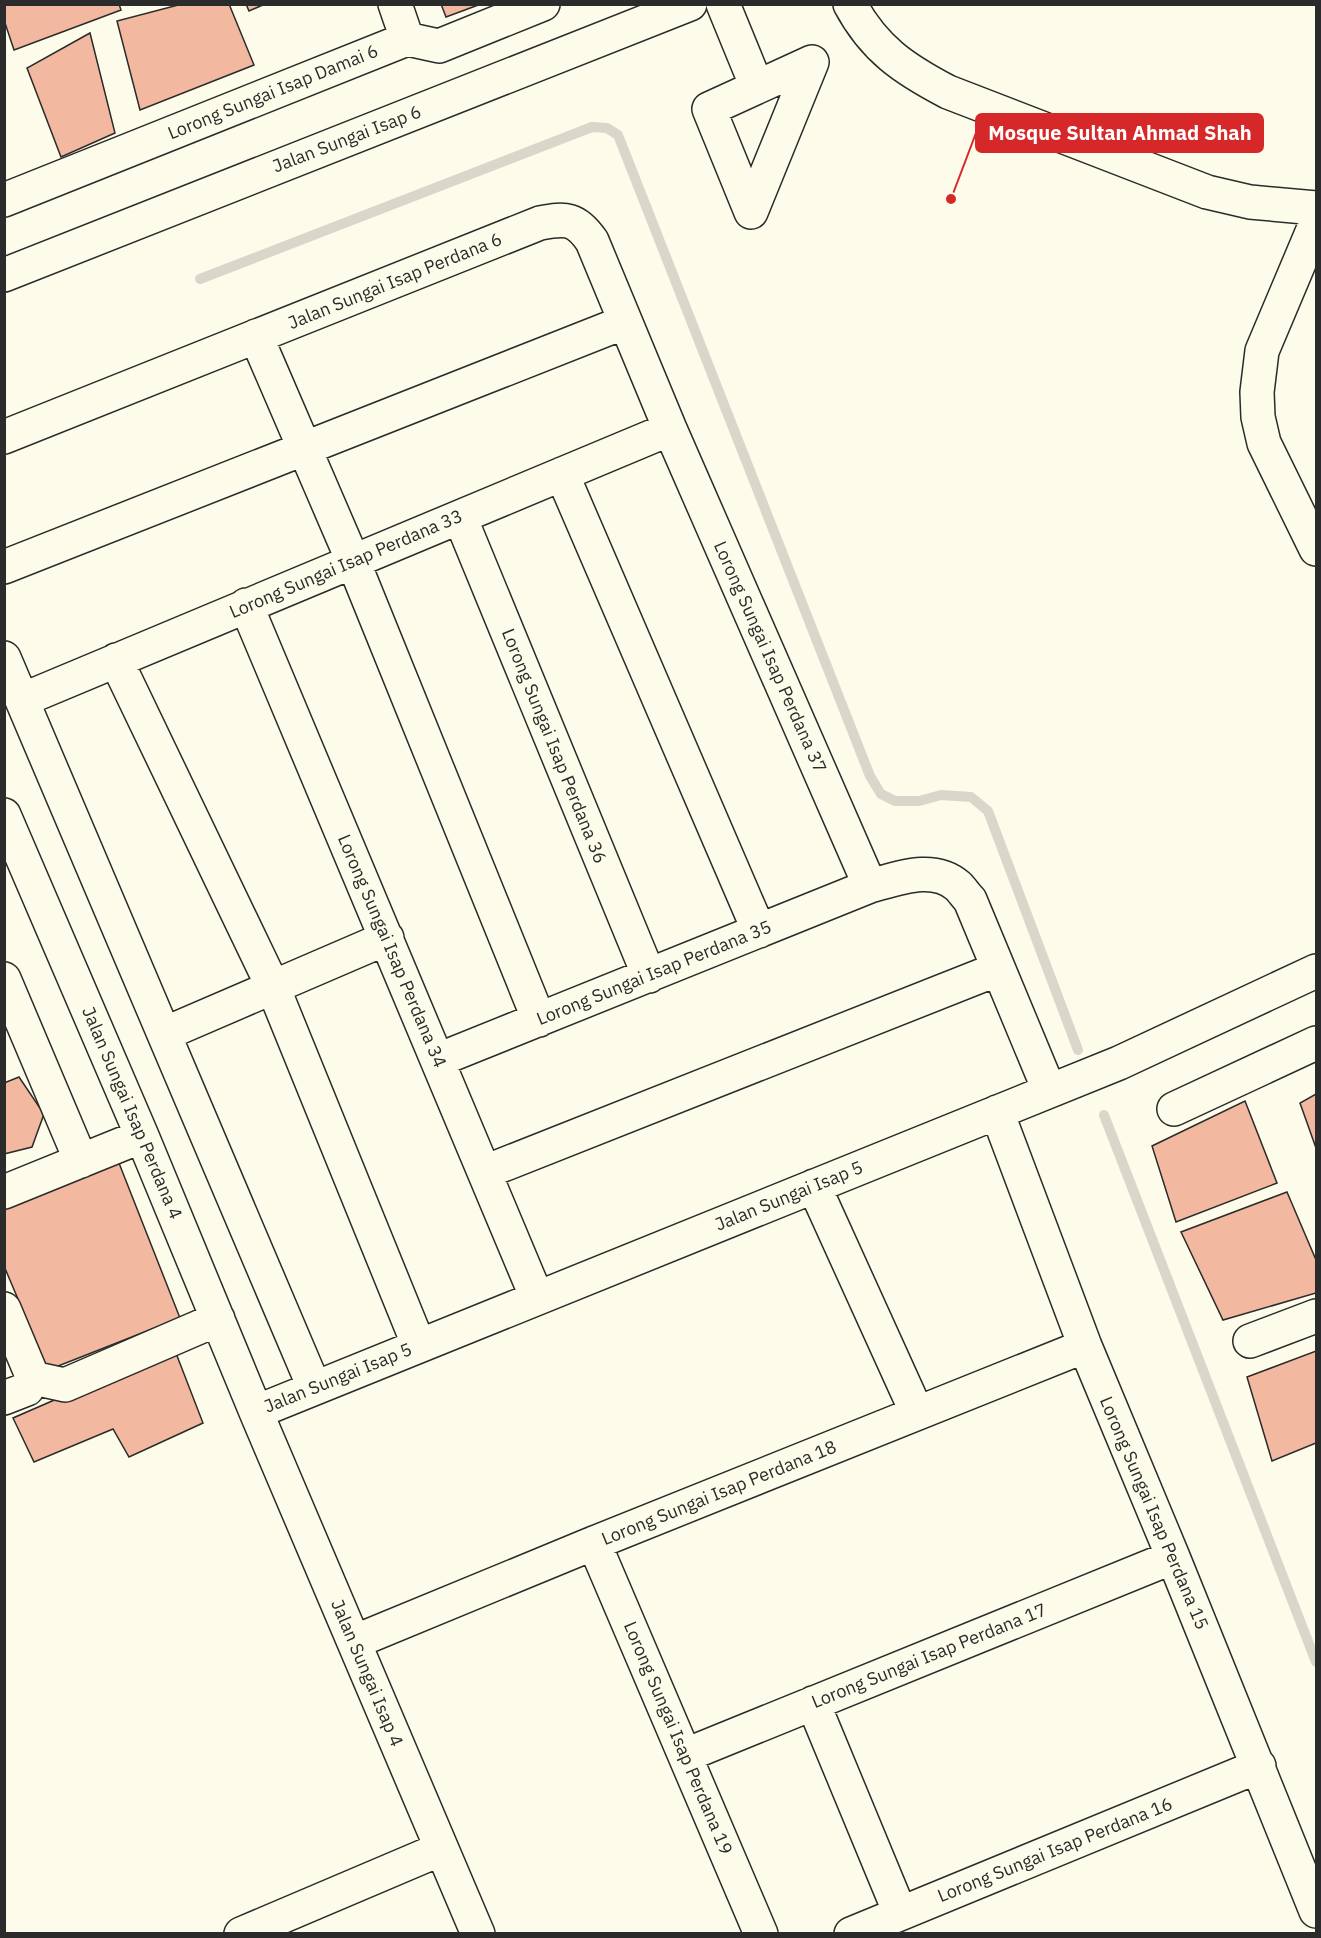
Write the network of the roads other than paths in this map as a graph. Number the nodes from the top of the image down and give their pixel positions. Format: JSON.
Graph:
{"nodes":[{"id":1,"x":394,"y":4,"type":"edge"},
{"id":2,"x":543,"y":4,"type":"edge"},
{"id":3,"x":690,"y":4,"type":"edge"},
{"id":4,"x":723,"y":4,"type":"edge"},
{"id":5,"x":850,"y":4,"type":"edge"},
{"id":6,"x":407,"y":39,"type":"junction"},
{"id":7,"x":757,"y":87,"type":"dead end"},
{"id":8,"x":4,"y":200,"type":"edge"},
{"id":9,"x":1317,"y":208,"type":"edge"},
{"id":10,"x":1317,"y":223,"type":"edge"},
{"id":11,"x":4,"y":275,"type":"edge"},
{"id":12,"x":625,"y":322,"type":"junction"},
{"id":13,"x":256,"y":336,"type":"junction"},
{"id":14,"x":670,"y":429,"type":"junction"},
{"id":15,"x":4,"y":437,"type":"edge"},
{"id":16,"x":304,"y":448,"type":"junction"},
{"id":17,"x":562,"y":474,"type":"junction"},
{"id":18,"x":460,"y":517,"type":"junction"},
{"id":19,"x":1314,"y":539,"type":"edge"},
{"id":20,"x":352,"y":561,"type":"junction"},
{"id":21,"x":4,"y":567,"type":"edge"},
{"id":22,"x":246,"y":605,"type":"junction"},
{"id":23,"x":4,"y":658,"type":"edge"},
{"id":24,"x":116,"y":660,"type":"junction"},
{"id":25,"x":22,"y":700,"type":"junction"},
{"id":26,"x":4,"y":815,"type":"edge"},
{"id":27,"x":870,"y":886,"type":"junction"},
{"id":28,"x":759,"y":931,"type":"junction"},
{"id":29,"x":387,"y":938,"type":"junction"},
{"id":30,"x":998,"y":969,"type":"junction"},
{"id":31,"x":1317,"y":971,"type":"edge"},
{"id":32,"x":649,"y":976,"type":"junction"},
{"id":33,"x":4,"y":979,"type":"edge"},
{"id":34,"x":273,"y":987,"type":"junction"},
{"id":35,"x":539,"y":1020,"type":"junction"},
{"id":36,"x":164,"y":1034,"type":"junction"},
{"id":37,"x":1317,"y":1043,"type":"edge"},
{"id":38,"x":438,"y":1060,"type":"junction"},
{"id":39,"x":1048,"y":1090,"type":"junction"},
{"id":40,"x":1174,"y":1109,"type":"dead end"},
{"id":41,"x":997,"y":1113,"type":"junction"},
{"id":42,"x":142,"y":1136,"type":"junction"},
{"id":43,"x":81,"y":1161,"type":"junction"},
{"id":44,"x":485,"y":1172,"type":"junction"},
{"id":45,"x":814,"y":1186,"type":"junction"},
{"id":46,"x":4,"y":1192,"type":"edge"},
{"id":47,"x":537,"y":1298,"type":"junction"},
{"id":48,"x":4,"y":1309,"type":"edge"},
{"id":49,"x":1317,"y":1316,"type":"edge"},
{"id":50,"x":218,"y":1319,"type":"junction"},
{"id":51,"x":1250,"y":1341,"type":"dead end"},
{"id":52,"x":419,"y":1346,"type":"junction"},
{"id":53,"x":1085,"y":1346,"type":"junction"},
{"id":54,"x":33,"y":1378,"type":"junction"},
{"id":55,"x":314,"y":1388,"type":"junction"},
{"id":56,"x":4,"y":1398,"type":"edge"},
{"id":57,"x":256,"y":1412,"type":"junction"},
{"id":58,"x":916,"y":1413,"type":"junction"},
{"id":59,"x":594,"y":1543,"type":"junction"},
{"id":60,"x":1173,"y":1557,"type":"junction"},
{"id":61,"x":354,"y":1641,"type":"junction"},
{"id":62,"x":813,"y":1703,"type":"junction"},
{"id":63,"x":686,"y":1755,"type":"junction"},
{"id":64,"x":1259,"y":1766,"type":"junction"},
{"id":65,"x":441,"y":1849,"type":"junction"},
{"id":66,"x":1317,"y":1911,"type":"edge"},
{"id":67,"x":900,"y":1913,"type":"junction"},
{"id":68,"x":241,"y":1934,"type":"edge"},
{"id":69,"x":478,"y":1934,"type":"edge"},
{"id":70,"x":761,"y":1934,"type":"edge"},
{"id":71,"x":851,"y":1934,"type":"edge"}],
"edges":[{"from":1,"to":6,"type":"street"},
{"from":2,"to":6,"type":"street"},
{"from":3,"to":11,"type":"street","name":"Jalan Sungai Isap 6"},
{"from":4,"to":7,"type":"street"},
{"from":5,"to":9,"type":"street"},
{"from":6,"to":8,"type":"street","name":"Lorong Sungai Isap Damai 6"},
{"from":10,"to":19,"type":"street"},
{"from":12,"to":13,"type":"street","name":"Jalan Sungai Isap Perdana 6"},
{"from":12,"to":14,"type":"street","name":"Jalan Sungai Isap Perdana 6"},
{"from":12,"to":16,"type":"street"},
{"from":13,"to":15,"type":"street","name":"Jalan Sungai Isap Perdana 6"},
{"from":13,"to":16,"type":"street"},
{"from":14,"to":17,"type":"street","name":"Lorong Sungai Isap Perdana 33"},
{"from":14,"to":27,"type":"street","name":"Lorong Sungai Isap Perdana 37"},
{"from":16,"to":20,"type":"street"},
{"from":16,"to":21,"type":"street"},
{"from":17,"to":18,"type":"street","name":"Lorong Sungai Isap Perdana 33"},
{"from":17,"to":28,"type":"street"},
{"from":18,"to":20,"type":"street","name":"Lorong Sungai Isap Perdana 33"},
{"from":18,"to":32,"type":"street","name":"Lorong Sungai Isap Perdana 36"},
{"from":20,"to":22,"type":"street","name":"Lorong Sungai Isap Perdana 33"},
{"from":20,"to":35,"type":"street"},
{"from":22,"to":24,"type":"street","name":"Lorong Sungai Isap Perdana 33"},
{"from":22,"to":29,"type":"street","name":"Lorong Sungai Isap Perdana 34"},
{"from":23,"to":25,"type":"street"},
{"from":24,"to":25,"type":"street","name":"Lorong Sungai Isap Perdana 33"},
{"from":24,"to":34,"type":"street"},
{"from":25,"to":36,"type":"street"},
{"from":26,"to":42,"type":"street","name":"Jalan Sungai Isap Perdana 4"},
{"from":27,"to":28,"type":"street","name":"Lorong Sungai Isap Perdana 35"},
{"from":27,"to":30,"type":"street","name":"Lorong Sungai Isap Perdana 35"},
{"from":28,"to":32,"type":"street","name":"Lorong Sungai Isap Perdana 35"},
{"from":29,"to":34,"type":"street"},
{"from":29,"to":38,"type":"street","name":"Lorong Sungai Isap Perdana 34"},
{"from":30,"to":39,"type":"street","name":"Lorong Sungai Isap Perdana 35"},
{"from":30,"to":44,"type":"street"},
{"from":31,"to":39,"type":"street","name":"Jalan Sungai Isap 5"},
{"from":32,"to":35,"type":"street","name":"Lorong Sungai Isap Perdana 35"},
{"from":33,"to":43,"type":"street"},
{"from":34,"to":36,"type":"street"},
{"from":34,"to":52,"type":"street"},
{"from":35,"to":38,"type":"street","name":"Lorong Sungai Isap Perdana 35"},
{"from":36,"to":55,"type":"street"},
{"from":37,"to":40,"type":"street"},
{"from":38,"to":44,"type":"street","name":"Lorong Sungai Isap Perdana 34"},
{"from":39,"to":41,"type":"street","name":"Jalan Sungai Isap 5"},
{"from":41,"to":45,"type":"street","name":"Jalan Sungai Isap 5"},
{"from":41,"to":53,"type":"street","name":"Lorong Sungai Isap Perdana 15"},
{"from":42,"to":43,"type":"street"},
{"from":42,"to":50,"type":"street","name":"Jalan Sungai Isap Perdana 4"},
{"from":43,"to":46,"type":"street"},
{"from":44,"to":47,"type":"street","name":"Lorong Sungai Isap Perdana 34"},
{"from":45,"to":47,"type":"street","name":"Jalan Sungai Isap 5"},
{"from":45,"to":58,"type":"street"},
{"from":47,"to":52,"type":"street","name":"Jalan Sungai Isap 5"},
{"from":48,"to":54,"type":"street"},
{"from":49,"to":51,"type":"street"},
{"from":50,"to":54,"type":"street"},
{"from":50,"to":57,"type":"street","name":"Jalan Sungai Isap Perdana 4"},
{"from":52,"to":55,"type":"street","name":"Jalan Sungai Isap 5"},
{"from":53,"to":58,"type":"street","name":"Lorong Sungai Isap Perdana 18"},
{"from":53,"to":60,"type":"street","name":"Lorong Sungai Isap Perdana 15"},
{"from":54,"to":56,"type":"street"},
{"from":55,"to":57,"type":"street","name":"Jalan Sungai Isap 5"},
{"from":57,"to":61,"type":"street","name":"Jalan Sungai Isap 4"},
{"from":58,"to":59,"type":"street","name":"Lorong Sungai Isap Perdana 18"},
{"from":59,"to":61,"type":"street","name":"Lorong Sungai Isap Perdana 18"},
{"from":59,"to":63,"type":"street","name":"Lorong Sungai Isap Perdana 19"},
{"from":60,"to":62,"type":"street","name":"Lorong Sungai Isap Perdana 17"},
{"from":60,"to":64,"type":"street","name":"Lorong Sungai Isap Perdana 15"},
{"from":61,"to":65,"type":"street","name":"Jalan Sungai Isap 4"},
{"from":62,"to":63,"type":"street","name":"Lorong Sungai Isap Perdana 17"},
{"from":62,"to":67,"type":"street"},
{"from":63,"to":70,"type":"street","name":"Lorong Sungai Isap Perdana 19"},
{"from":64,"to":66,"type":"street","name":"Lorong Sungai Isap Perdana 15"},
{"from":64,"to":67,"type":"street","name":"Lorong Sungai Isap Perdana 16"},
{"from":65,"to":68,"type":"street"},
{"from":65,"to":69,"type":"street","name":"Jalan Sungai Isap 4"},
{"from":67,"to":71,"type":"street","name":"Lorong Sungai Isap Perdana 16"}]}
